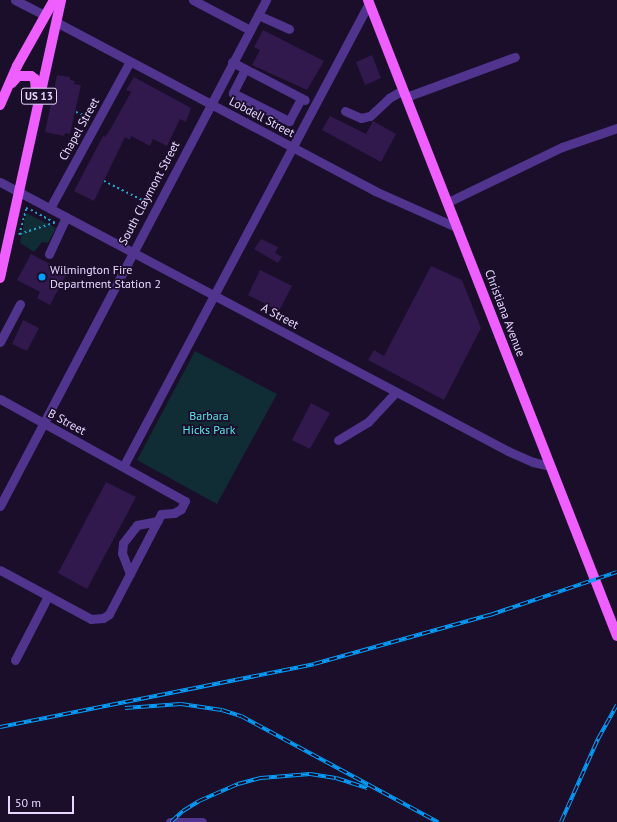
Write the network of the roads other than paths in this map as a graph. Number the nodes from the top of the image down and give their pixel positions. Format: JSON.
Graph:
{"nodes":[{"id":1,"x":15,"y":0,"type":"edge"},
{"id":2,"x":54,"y":0,"type":"edge"},
{"id":3,"x":62,"y":0,"type":"edge"},
{"id":4,"x":193,"y":0,"type":"edge"},
{"id":5,"x":266,"y":0,"type":"edge"},
{"id":6,"x":369,"y":2,"type":"edge"},
{"id":7,"x":26,"y":3,"type":"edge"},
{"id":8,"x":44,"y":15,"type":"junction"},
{"id":9,"x":258,"y":15,"type":"junction"},
{"id":10,"x":58,"y":23,"type":"junction"},
{"id":11,"x":290,"y":29,"type":"dead end"},
{"id":12,"x":250,"y":30,"type":"junction"},
{"id":13,"x":515,"y":57,"type":"dead end"},
{"id":14,"x":130,"y":61,"type":"junction"},
{"id":15,"x":232,"y":62,"type":"junction"},
{"id":16,"x":245,"y":69,"type":"junction"},
{"id":17,"x":9,"y":86,"type":"junction"},
{"id":18,"x":405,"y":93,"type":"junction"},
{"id":19,"x":301,"y":98,"type":"junction"},
{"id":20,"x":210,"y":103,"type":"junction"},
{"id":21,"x":0,"y":105,"type":"edge"},
{"id":22,"x":314,"y":105,"type":"junction"},
{"id":23,"x":36,"y":109,"type":"junction"},
{"id":24,"x":345,"y":111,"type":"dead end"},
{"id":25,"x":617,"y":128,"type":"edge"},
{"id":26,"x":292,"y":146,"type":"junction"},
{"id":27,"x":0,"y":182,"type":"edge"},
{"id":28,"x":19,"y":192,"type":"junction"},
{"id":29,"x":448,"y":202,"type":"junction"},
{"id":30,"x":50,"y":208,"type":"junction"},
{"id":31,"x":66,"y":217,"type":"junction"},
{"id":32,"x":458,"y":228,"type":"junction"},
{"id":33,"x":132,"y":252,"type":"junction"},
{"id":34,"x":49,"y":254,"type":"dead end"},
{"id":35,"x":0,"y":278,"type":"edge"},
{"id":36,"x":214,"y":295,"type":"junction"},
{"id":37,"x":20,"y":304,"type":"dead end"},
{"id":38,"x":0,"y":342,"type":"edge"},
{"id":39,"x":396,"y":392,"type":"junction"},
{"id":40,"x":0,"y":399,"type":"edge"},
{"id":41,"x":42,"y":422,"type":"junction"},
{"id":42,"x":338,"y":440,"type":"dead end"},
{"id":43,"x":124,"y":465,"type":"junction"},
{"id":44,"x":551,"y":466,"type":"junction"},
{"id":45,"x":0,"y":506,"type":"edge"},
{"id":46,"x":158,"y":521,"type":"junction"},
{"id":47,"x":0,"y":570,"type":"edge"},
{"id":48,"x":130,"y":574,"type":"junction"},
{"id":49,"x":48,"y":596,"type":"junction"},
{"id":50,"x":617,"y":636,"type":"edge"},
{"id":51,"x":14,"y":660,"type":"dead end"},
{"id":52,"x":170,"y":822,"type":"edge"},
{"id":53,"x":202,"y":822,"type":"edge"}],
"edges":[{"from":1,"to":7,"type":"street"},
{"from":2,"to":8,"type":"main road","number":"US 13"},
{"from":3,"to":10,"type":"main road","number":"US 13"},
{"from":4,"to":12,"type":"street"},
{"from":5,"to":9,"type":"street","name":"South Claymont Street"},
{"from":6,"to":18,"type":"main road","name":"Christiana Avenue"},
{"from":6,"to":22,"type":"street"},
{"from":7,"to":8,"type":"street"},
{"from":8,"to":17,"type":"main road","number":"US 13"},
{"from":9,"to":11,"type":"street"},
{"from":9,"to":12,"type":"street","name":"South Claymont Street"},
{"from":10,"to":14,"type":"street","name":"Lobdell Street"},
{"from":10,"to":23,"type":"main road","number":"US 13"},
{"from":12,"to":15,"type":"street","name":"South Claymont Street"},
{"from":13,"to":18,"type":"street"},
{"from":14,"to":20,"type":"street","name":"Lobdell Street"},
{"from":14,"to":30,"type":"street","name":"Chapel Street"},
{"from":15,"to":16,"type":"street"},
{"from":15,"to":20,"type":"street","name":"South Claymont Street"},
{"from":16,"to":19,"type":"street"},
{"from":16,"to":19,"type":"street"},
{"from":17,"to":21,"type":"main road","number":"US 13"},
{"from":17,"to":23,"type":"main road"},
{"from":18,"to":24,"type":"street"},
{"from":18,"to":29,"type":"main road","name":"Christiana Avenue"},
{"from":19,"to":22,"type":"street"},
{"from":20,"to":26,"type":"street","name":"Lobdell Street"},
{"from":20,"to":33,"type":"street","name":"South Claymont Street"},
{"from":22,"to":26,"type":"street"},
{"from":23,"to":28,"type":"main road","number":"US 13"},
{"from":25,"to":29,"type":"street"},
{"from":26,"to":32,"type":"street","name":"Lobdell Street"},
{"from":26,"to":36,"type":"street"},
{"from":27,"to":28,"type":"street","name":"A Street"},
{"from":28,"to":30,"type":"street","name":"A Street"},
{"from":28,"to":35,"type":"main road","number":"US 13"},
{"from":29,"to":32,"type":"main road","name":"Christiana Avenue"},
{"from":30,"to":31,"type":"street","name":"A Street"},
{"from":31,"to":33,"type":"street","name":"A Street"},
{"from":31,"to":34,"type":"street"},
{"from":32,"to":44,"type":"main road","name":"Christiana Avenue"},
{"from":33,"to":36,"type":"street","name":"A Street"},
{"from":33,"to":41,"type":"street","name":"South Claymont Street"},
{"from":36,"to":39,"type":"street","name":"A Street"},
{"from":36,"to":43,"type":"street"},
{"from":37,"to":38,"type":"street"},
{"from":39,"to":42,"type":"street"},
{"from":39,"to":44,"type":"street","name":"A Street"},
{"from":40,"to":41,"type":"street","name":"B Street"},
{"from":41,"to":43,"type":"street","name":"B Street"},
{"from":41,"to":45,"type":"street","name":"South Claymont Street"},
{"from":43,"to":46,"type":"street","name":"B Street"},
{"from":44,"to":50,"type":"main road","name":"Christiana Avenue"},
{"from":46,"to":48,"type":"street"},
{"from":46,"to":48,"type":"street"},
{"from":47,"to":49,"type":"street"},
{"from":48,"to":49,"type":"street"},
{"from":49,"to":51,"type":"street"},
{"from":52,"to":53,"type":"street"}]}
